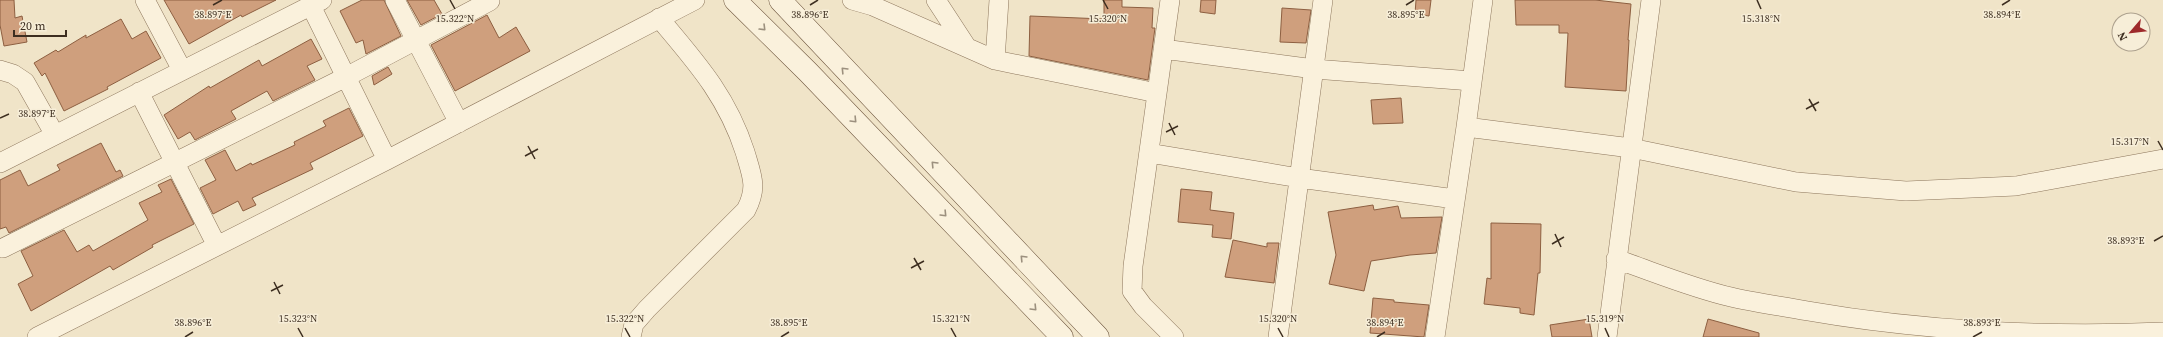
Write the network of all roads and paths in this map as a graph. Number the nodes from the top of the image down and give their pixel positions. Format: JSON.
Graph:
{"nodes":[{"id":1,"x":145,"y":0,"type":"edge"},
{"id":2,"x":395,"y":0,"type":"edge"},
{"id":3,"x":490,"y":0,"type":"edge"},
{"id":4,"x":695,"y":0,"type":"edge"},
{"id":5,"x":735,"y":0,"type":"edge"},
{"id":6,"x":780,"y":0,"type":"edge"},
{"id":7,"x":852,"y":0,"type":"edge"},
{"id":8,"x":936,"y":0,"type":"edge"},
{"id":9,"x":999,"y":0,"type":"edge"},
{"id":10,"x":1170,"y":0,"type":"edge"},
{"id":11,"x":1323,"y":0,"type":"edge"},
{"id":12,"x":1483,"y":0,"type":"edge"},
{"id":13,"x":1651,"y":0,"type":"edge"},
{"id":14,"x":308,"y":4,"type":"edge"},
{"id":15,"x":659,"y":18,"type":"junction"},
{"id":16,"x":415,"y":40,"type":"junction"},
{"id":17,"x":966,"y":46,"type":"junction"},
{"id":18,"x":1163,"y":49,"type":"junction"},
{"id":19,"x":995,"y":60,"type":"junction"},
{"id":20,"x":1314,"y":69,"type":"junction"},
{"id":21,"x":0,"y":70,"type":"edge"},
{"id":22,"x":182,"y":70,"type":"junction"},
{"id":23,"x":346,"y":77,"type":"junction"},
{"id":24,"x":1472,"y":81,"type":"junction"},
{"id":25,"x":139,"y":92,"type":"junction"},
{"id":26,"x":1157,"y":93,"type":"junction"},
{"id":27,"x":459,"y":123,"type":"junction"},
{"id":28,"x":1466,"y":127,"type":"junction"},
{"id":29,"x":55,"y":135,"type":"junction"},
{"id":30,"x":1631,"y":148,"type":"junction"},
{"id":31,"x":1149,"y":153,"type":"junction"},
{"id":32,"x":2163,"y":158,"type":"edge"},
{"id":33,"x":387,"y":160,"type":"junction"},
{"id":34,"x":0,"y":163,"type":"edge"},
{"id":35,"x":174,"y":163,"type":"junction"},
{"id":36,"x":1299,"y":178,"type":"junction"},
{"id":37,"x":1455,"y":199,"type":"junction"},
{"id":38,"x":217,"y":246,"type":"junction"},
{"id":39,"x":3,"y":248,"type":"dead end"},
{"id":40,"x":1616,"y":259,"type":"junction"},
{"id":41,"x":2163,"y":332,"type":"edge"},
{"id":42,"x":37,"y":337,"type":"edge"},
{"id":43,"x":630,"y":337,"type":"edge"},
{"id":44,"x":1062,"y":337,"type":"edge"},
{"id":45,"x":1098,"y":337,"type":"edge"},
{"id":46,"x":1174,"y":337,"type":"edge"},
{"id":47,"x":1278,"y":337,"type":"edge"},
{"id":48,"x":1435,"y":337,"type":"edge"},
{"id":49,"x":1607,"y":337,"type":"edge"}],
"edges":[{"from":1,"to":22,"type":"street"},
{"from":2,"to":16,"type":"street"},
{"from":3,"to":16,"type":"street"},
{"from":4,"to":15,"type":"street"},
{"from":5,"to":44,"type":"main road","one_way":true},
{"from":45,"to":6,"type":"main road","one_way":true},
{"from":7,"to":17,"type":"street"},
{"from":8,"to":17,"type":"street"},
{"from":9,"to":19,"type":"street"},
{"from":10,"to":18,"type":"street"},
{"from":11,"to":20,"type":"street"},
{"from":12,"to":24,"type":"street"},
{"from":13,"to":30,"type":"street"},
{"from":14,"to":22,"type":"street"},
{"from":14,"to":23,"type":"street"},
{"from":15,"to":27,"type":"street"},
{"from":15,"to":43,"type":"street"},
{"from":16,"to":23,"type":"street"},
{"from":16,"to":27,"type":"street"},
{"from":17,"to":19,"type":"street"},
{"from":18,"to":20,"type":"street"},
{"from":18,"to":26,"type":"street"},
{"from":19,"to":26,"type":"street"},
{"from":20,"to":24,"type":"street"},
{"from":20,"to":36,"type":"street"},
{"from":21,"to":29,"type":"street"},
{"from":22,"to":25,"type":"street"},
{"from":23,"to":33,"type":"street"},
{"from":23,"to":35,"type":"street"},
{"from":24,"to":28,"type":"street"},
{"from":25,"to":29,"type":"street"},
{"from":25,"to":35,"type":"street"},
{"from":26,"to":31,"type":"street"},
{"from":27,"to":33,"type":"street"},
{"from":28,"to":30,"type":"street"},
{"from":28,"to":37,"type":"street"},
{"from":29,"to":34,"type":"street"},
{"from":30,"to":32,"type":"street"},
{"from":30,"to":40,"type":"street"},
{"from":31,"to":36,"type":"street"},
{"from":31,"to":46,"type":"street"},
{"from":33,"to":38,"type":"street"},
{"from":35,"to":38,"type":"street"},
{"from":35,"to":39,"type":"street"},
{"from":36,"to":37,"type":"street"},
{"from":36,"to":47,"type":"street"},
{"from":37,"to":48,"type":"street"},
{"from":38,"to":42,"type":"street"},
{"from":40,"to":41,"type":"street"},
{"from":40,"to":49,"type":"street"}]}
